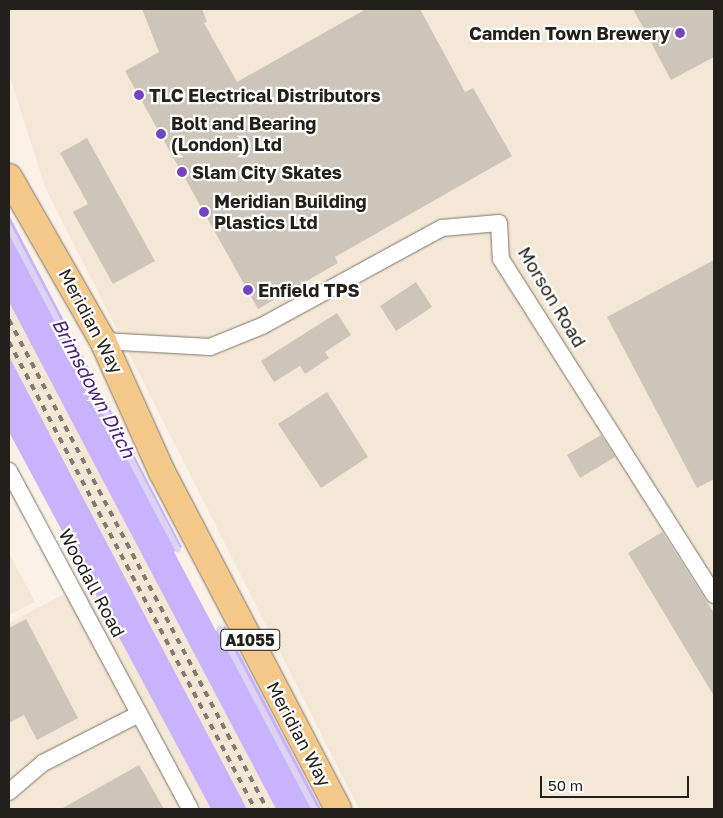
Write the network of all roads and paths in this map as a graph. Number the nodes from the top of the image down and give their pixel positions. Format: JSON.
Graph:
{"nodes":[{"id":1,"x":9,"y":177,"type":"edge"},
{"id":2,"x":9,"y":184,"type":"edge"},
{"id":3,"x":103,"y":341,"type":"junction"},
{"id":4,"x":9,"y":471,"type":"edge"},
{"id":5,"x":162,"y":472,"type":"junction"},
{"id":6,"x":714,"y":595,"type":"edge"},
{"id":7,"x":139,"y":714,"type":"junction"},
{"id":8,"x":9,"y":792,"type":"edge"},
{"id":9,"x":190,"y":809,"type":"edge"},
{"id":10,"x":338,"y":809,"type":"edge"}],
"edges":[{"from":1,"to":3,"type":"main road","name":"Meridian Way","number":"A1055"},
{"from":2,"to":5,"type":"main road","name":"Meridian Way","number":"A1055"},
{"from":3,"to":5,"type":"main road","name":"Meridian Way","number":"A1055"},
{"from":3,"to":6,"type":"street","name":"Morson Road"},
{"from":4,"to":7,"type":"street","name":"Woodall Road"},
{"from":5,"to":10,"type":"main road","name":"Meridian Way","number":"A1055"},
{"from":7,"to":8,"type":"street"},
{"from":7,"to":9,"type":"street","name":"Woodall Road"}]}
